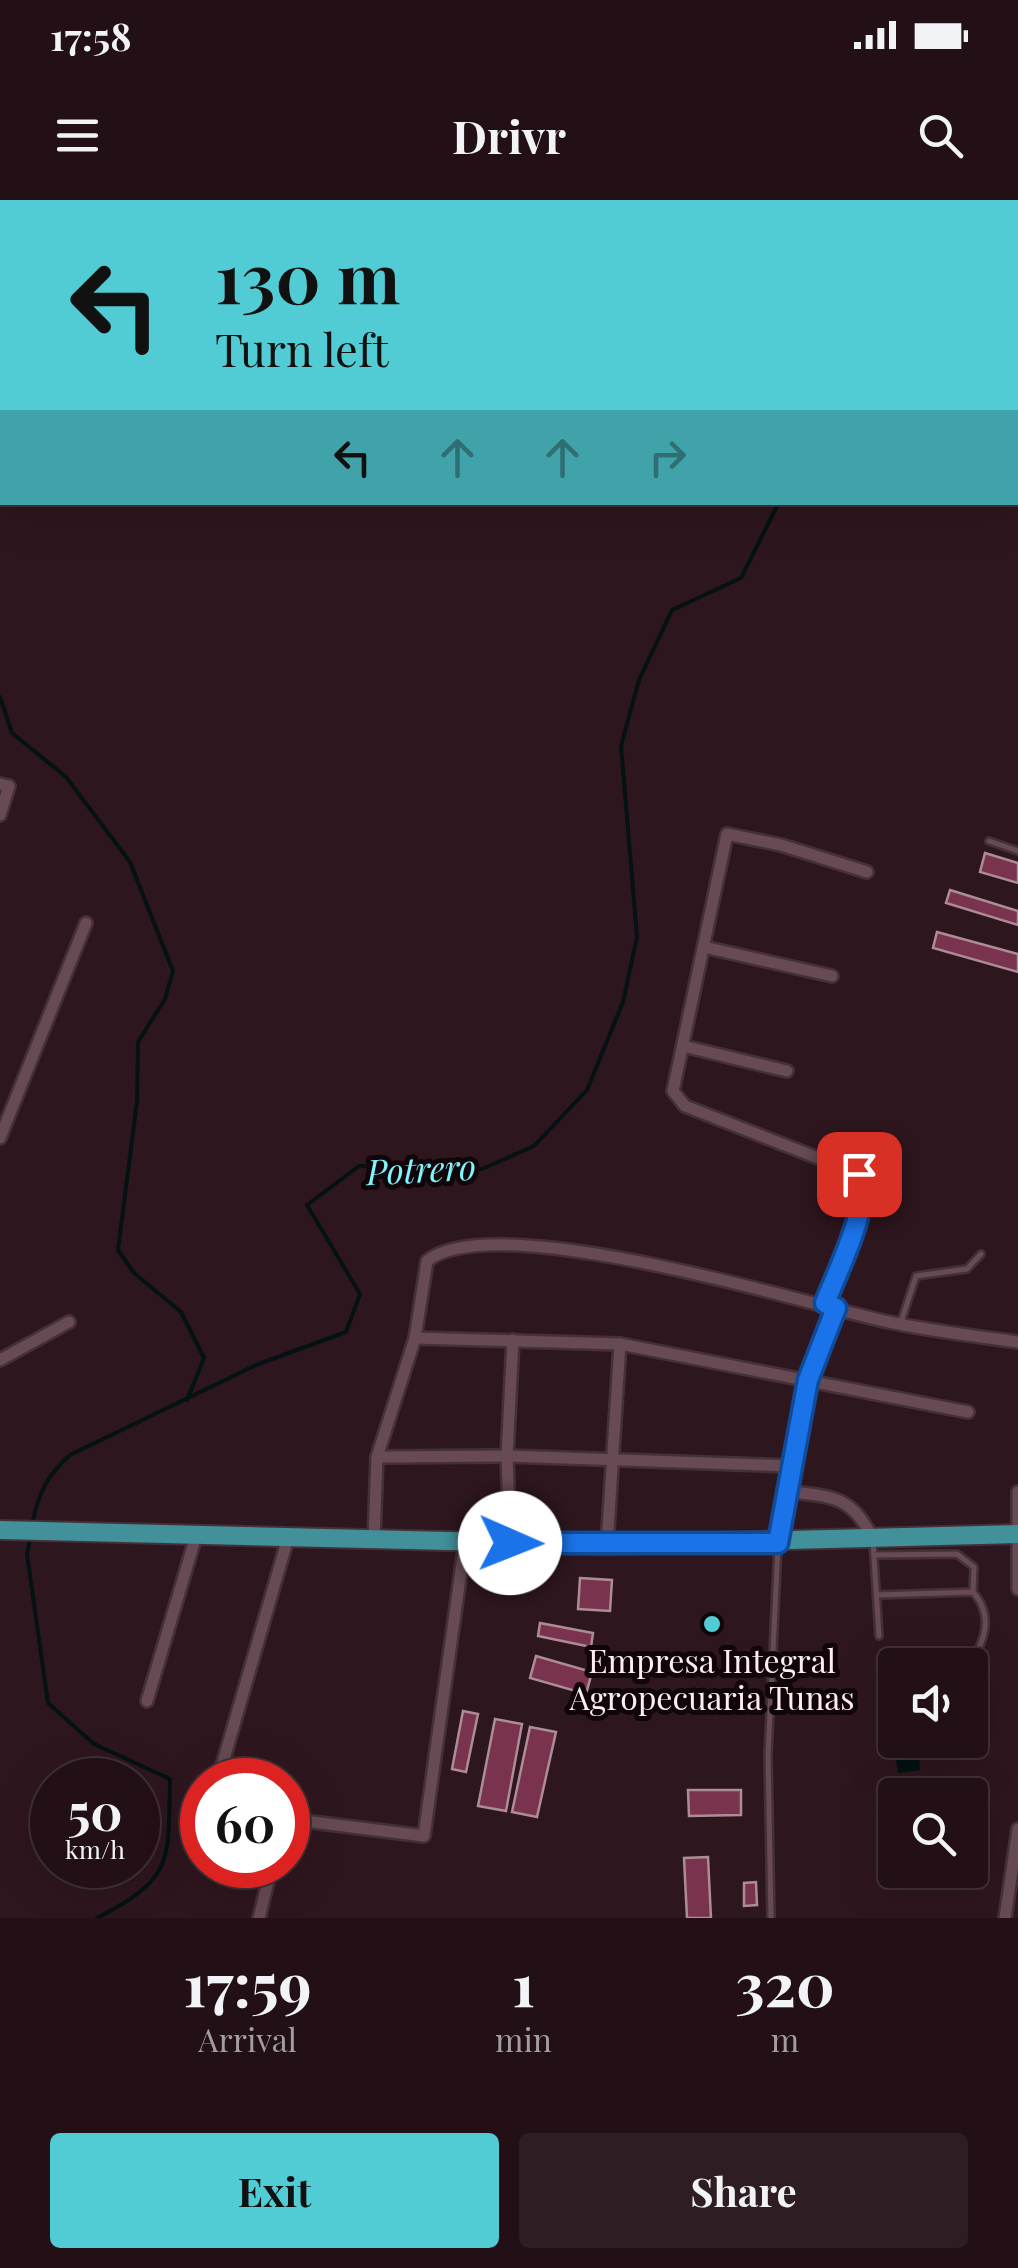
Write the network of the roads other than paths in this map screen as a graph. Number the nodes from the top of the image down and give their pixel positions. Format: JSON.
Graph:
{"nodes":[{"id":1,"x":5,"y":785,"type":"edge"},
{"id":2,"x":0,"y":815,"type":"edge"},
{"id":3,"x":989,"y":841,"type":"dead end"},
{"id":4,"x":1018,"y":850,"type":"edge"},
{"id":5,"x":867,"y":872,"type":"dead end"},
{"id":6,"x":86,"y":923,"type":"dead end"},
{"id":7,"x":704,"y":946,"type":"junction"},
{"id":8,"x":832,"y":976,"type":"dead end"},
{"id":9,"x":683,"y":1046,"type":"junction"},
{"id":10,"x":787,"y":1070,"type":"dead end"},
{"id":11,"x":0,"y":1138,"type":"edge"},
{"id":12,"x":980,"y":1254,"type":"dead end"},
{"id":13,"x":831,"y":1306,"type":"junction"},
{"id":14,"x":69,"y":1322,"type":"dead end"},
{"id":15,"x":901,"y":1324,"type":"junction"},
{"id":16,"x":416,"y":1338,"type":"junction"},
{"id":17,"x":513,"y":1340,"type":"junction"},
{"id":18,"x":1018,"y":1342,"type":"edge"},
{"id":19,"x":620,"y":1344,"type":"junction"},
{"id":20,"x":0,"y":1360,"type":"edge"},
{"id":21,"x":808,"y":1380,"type":"junction"},
{"id":22,"x":968,"y":1412,"type":"dead end"},
{"id":23,"x":507,"y":1456,"type":"junction"},
{"id":24,"x":378,"y":1457,"type":"junction"},
{"id":25,"x":612,"y":1461,"type":"junction"},
{"id":26,"x":789,"y":1466,"type":"junction"},
{"id":27,"x":785,"y":1491,"type":"junction"},
{"id":28,"x":1018,"y":1492,"type":"edge"},
{"id":29,"x":0,"y":1530,"type":"edge"},
{"id":30,"x":1016,"y":1534,"type":"edge"},
{"id":31,"x":196,"y":1536,"type":"junction"},
{"id":32,"x":288,"y":1538,"type":"junction"},
{"id":33,"x":374,"y":1540,"type":"junction"},
{"id":34,"x":466,"y":1542,"type":"junction"},
{"id":35,"x":510,"y":1543,"type":"junction"},
{"id":36,"x":778,"y":1543,"type":"junction"},
{"id":37,"x":607,"y":1545,"type":"junction"},
{"id":38,"x":873,"y":1547,"type":"junction"},
{"id":39,"x":1018,"y":1589,"type":"edge"},
{"id":40,"x":973,"y":1592,"type":"junction"},
{"id":41,"x":876,"y":1595,"type":"junction"},
{"id":42,"x":879,"y":1636,"type":"dead end"},
{"id":43,"x":978,"y":1648,"type":"edge"},
{"id":44,"x":148,"y":1701,"type":"dead end"},
{"id":45,"x":225,"y":1758,"type":"edge"},
{"id":46,"x":310,"y":1822,"type":"edge"},
{"id":47,"x":1018,"y":1829,"type":"edge"},
{"id":48,"x":1016,"y":1864,"type":"edge"},
{"id":49,"x":266,"y":1888,"type":"edge"},
{"id":50,"x":259,"y":1918,"type":"edge"},
{"id":51,"x":772,"y":1918,"type":"edge"},
{"id":52,"x":1005,"y":1918,"type":"edge"}],
"edges":[{"from":1,"to":2,"type":"street"},
{"from":3,"to":4,"type":"lane"},
{"from":5,"to":7,"type":"street"},
{"from":6,"to":11,"type":"street"},
{"from":7,"to":8,"type":"street"},
{"from":7,"to":9,"type":"street"},
{"from":9,"to":10,"type":"street"},
{"from":9,"to":13,"type":"street"},
{"from":12,"to":15,"type":"lane"},
{"from":13,"to":15,"type":"street"},
{"from":13,"to":16,"type":"street"},
{"from":13,"to":21,"type":"street"},
{"from":14,"to":20,"type":"street"},
{"from":15,"to":18,"type":"street"},
{"from":16,"to":17,"type":"street"},
{"from":16,"to":24,"type":"street"},
{"from":17,"to":19,"type":"street"},
{"from":17,"to":23,"type":"street"},
{"from":19,"to":21,"type":"street"},
{"from":19,"to":25,"type":"street"},
{"from":21,"to":22,"type":"street"},
{"from":21,"to":26,"type":"street"},
{"from":23,"to":24,"type":"street"},
{"from":23,"to":25,"type":"street"},
{"from":23,"to":35,"type":"street"},
{"from":24,"to":33,"type":"street"},
{"from":25,"to":26,"type":"street"},
{"from":25,"to":37,"type":"street"},
{"from":26,"to":27,"type":"street"},
{"from":27,"to":36,"type":"street"},
{"from":27,"to":38,"type":"street"},
{"from":28,"to":30,"type":"street"},
{"from":29,"to":31,"type":"main road"},
{"from":30,"to":38,"type":"main road"},
{"from":30,"to":39,"type":"street"},
{"from":31,"to":32,"type":"main road"},
{"from":31,"to":44,"type":"street"},
{"from":32,"to":33,"type":"main road"},
{"from":32,"to":45,"type":"street"},
{"from":33,"to":34,"type":"main road"},
{"from":34,"to":35,"type":"main road"},
{"from":34,"to":46,"type":"street"},
{"from":35,"to":37,"type":"main road"},
{"from":36,"to":37,"type":"main road"},
{"from":36,"to":38,"type":"main road"},
{"from":36,"to":51,"type":"lane"},
{"from":38,"to":40,"type":"lane"},
{"from":38,"to":41,"type":"lane"},
{"from":40,"to":41,"type":"lane"},
{"from":40,"to":43,"type":"lane"},
{"from":41,"to":42,"type":"lane"},
{"from":47,"to":48,"type":"street"},
{"from":48,"to":52,"type":"street"},
{"from":49,"to":50,"type":"street"}]}
